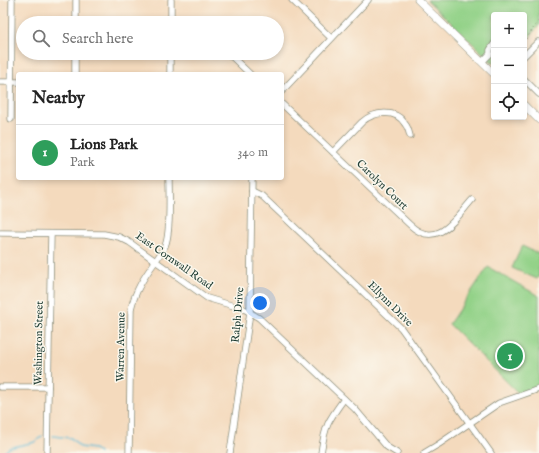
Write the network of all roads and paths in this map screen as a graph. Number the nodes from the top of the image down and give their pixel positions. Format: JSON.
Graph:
{"nodes":[{"id":1,"x":12,"y":0,"type":"edge"},
{"id":2,"x":76,"y":0,"type":"edge"},
{"id":3,"x":171,"y":0,"type":"edge"},
{"id":4,"x":292,"y":0,"type":"edge"},
{"id":5,"x":368,"y":0,"type":"edge"},
{"id":6,"x":418,"y":0,"type":"edge"},
{"id":7,"x":76,"y":16,"type":"edge"},
{"id":8,"x":171,"y":16,"type":"edge"},
{"id":9,"x":539,"y":20,"type":"edge"},
{"id":10,"x":332,"y":38,"type":"junction"},
{"id":11,"x":527,"y":39,"type":"edge"},
{"id":12,"x":538,"y":42,"type":"edge"},
{"id":13,"x":527,"y":53,"type":"edge"},
{"id":14,"x":491,"y":55,"type":"edge"},
{"id":15,"x":75,"y":60,"type":"edge"},
{"id":16,"x":170,"y":60,"type":"edge"},
{"id":17,"x":235,"y":60,"type":"edge"},
{"id":18,"x":482,"y":62,"type":"junction"},
{"id":19,"x":491,"y":71,"type":"edge"},
{"id":20,"x":75,"y":72,"type":"edge"},
{"id":21,"x":170,"y":72,"type":"edge"},
{"id":22,"x":248,"y":72,"type":"edge"},
{"id":23,"x":0,"y":82,"type":"edge"},
{"id":24,"x":11,"y":82,"type":"junction"},
{"id":25,"x":16,"y":82,"type":"edge"},
{"id":26,"x":527,"y":82,"type":"edge"},
{"id":27,"x":284,"y":89,"type":"edge"},
{"id":28,"x":539,"y":94,"type":"edge"},
{"id":29,"x":284,"y":106,"type":"edge"},
{"id":30,"x":527,"y":108,"type":"edge"},
{"id":31,"x":11,"y":119,"type":"dead end"},
{"id":32,"x":539,"y":120,"type":"edge"},
{"id":33,"x":410,"y":136,"type":"dead end"},
{"id":34,"x":333,"y":152,"type":"junction"},
{"id":35,"x":169,"y":180,"type":"edge"},
{"id":36,"x":252,"y":180,"type":"edge"},
{"id":37,"x":252,"y":191,"type":"junction"},
{"id":38,"x":472,"y":200,"type":"dead end"},
{"id":39,"x":0,"y":233,"type":"edge"},
{"id":40,"x":51,"y":234,"type":"junction"},
{"id":41,"x":156,"y":261,"type":"junction"},
{"id":42,"x":250,"y":312,"type":"junction"},
{"id":43,"x":0,"y":387,"type":"edge"},
{"id":44,"x":48,"y":387,"type":"junction"},
{"id":45,"x":539,"y":389,"type":"edge"},
{"id":46,"x":344,"y":399,"type":"junction"},
{"id":47,"x":469,"y":423,"type":"junction"},
{"id":48,"x":47,"y":453,"type":"edge"},
{"id":49,"x":129,"y":453,"type":"edge"},
{"id":50,"x":230,"y":453,"type":"edge"},
{"id":51,"x":321,"y":453,"type":"edge"},
{"id":52,"x":397,"y":453,"type":"edge"},
{"id":53,"x":424,"y":453,"type":"edge"},
{"id":54,"x":491,"y":453,"type":"edge"}],
"edges":[{"from":1,"to":24,"type":"street"},
{"from":2,"to":7,"type":"street"},
{"from":3,"to":8,"type":"street"},
{"from":4,"to":10,"type":"street"},
{"from":5,"to":10,"type":"street"},
{"from":6,"to":18,"type":"main road"},
{"from":9,"to":11,"type":"path"},
{"from":10,"to":27,"type":"street"},
{"from":12,"to":13,"type":"street"},
{"from":14,"to":18,"type":"street"},
{"from":15,"to":20,"type":"street"},
{"from":16,"to":21,"type":"street"},
{"from":17,"to":22,"type":"street"},
{"from":18,"to":19,"type":"main road"},
{"from":23,"to":24,"type":"street"},
{"from":24,"to":25,"type":"street"},
{"from":24,"to":31,"type":"street"},
{"from":26,"to":28,"type":"street"},
{"from":29,"to":34,"type":"street","name":"Carolyn Court"},
{"from":30,"to":32,"type":"main road"},
{"from":33,"to":34,"type":"street"},
{"from":34,"to":38,"type":"street","name":"Carolyn Court"},
{"from":35,"to":41,"type":"street","name":"Warren Avenue"},
{"from":36,"to":37,"type":"street","name":"Ralph Drive"},
{"from":37,"to":42,"type":"street","name":"Ralph Drive"},
{"from":37,"to":47,"type":"street","name":"Ellynn Drive"},
{"from":39,"to":40,"type":"street","name":"East Cornwall Road"},
{"from":40,"to":41,"type":"street","name":"East Cornwall Road"},
{"from":40,"to":44,"type":"street","name":"Washington Street"},
{"from":41,"to":42,"type":"street","name":"East Cornwall Road"},
{"from":41,"to":49,"type":"street","name":"Warren Avenue"},
{"from":42,"to":46,"type":"street","name":"East Cornwall Road"},
{"from":42,"to":50,"type":"street","name":"Ralph Drive"},
{"from":43,"to":44,"type":"street"},
{"from":44,"to":48,"type":"street","name":"Washington Street"},
{"from":45,"to":47,"type":"street"},
{"from":46,"to":51,"type":"street"},
{"from":46,"to":52,"type":"street","name":"East Cornwall Road"},
{"from":47,"to":53,"type":"street"},
{"from":47,"to":54,"type":"street","name":"Ellynn Drive"}]}
